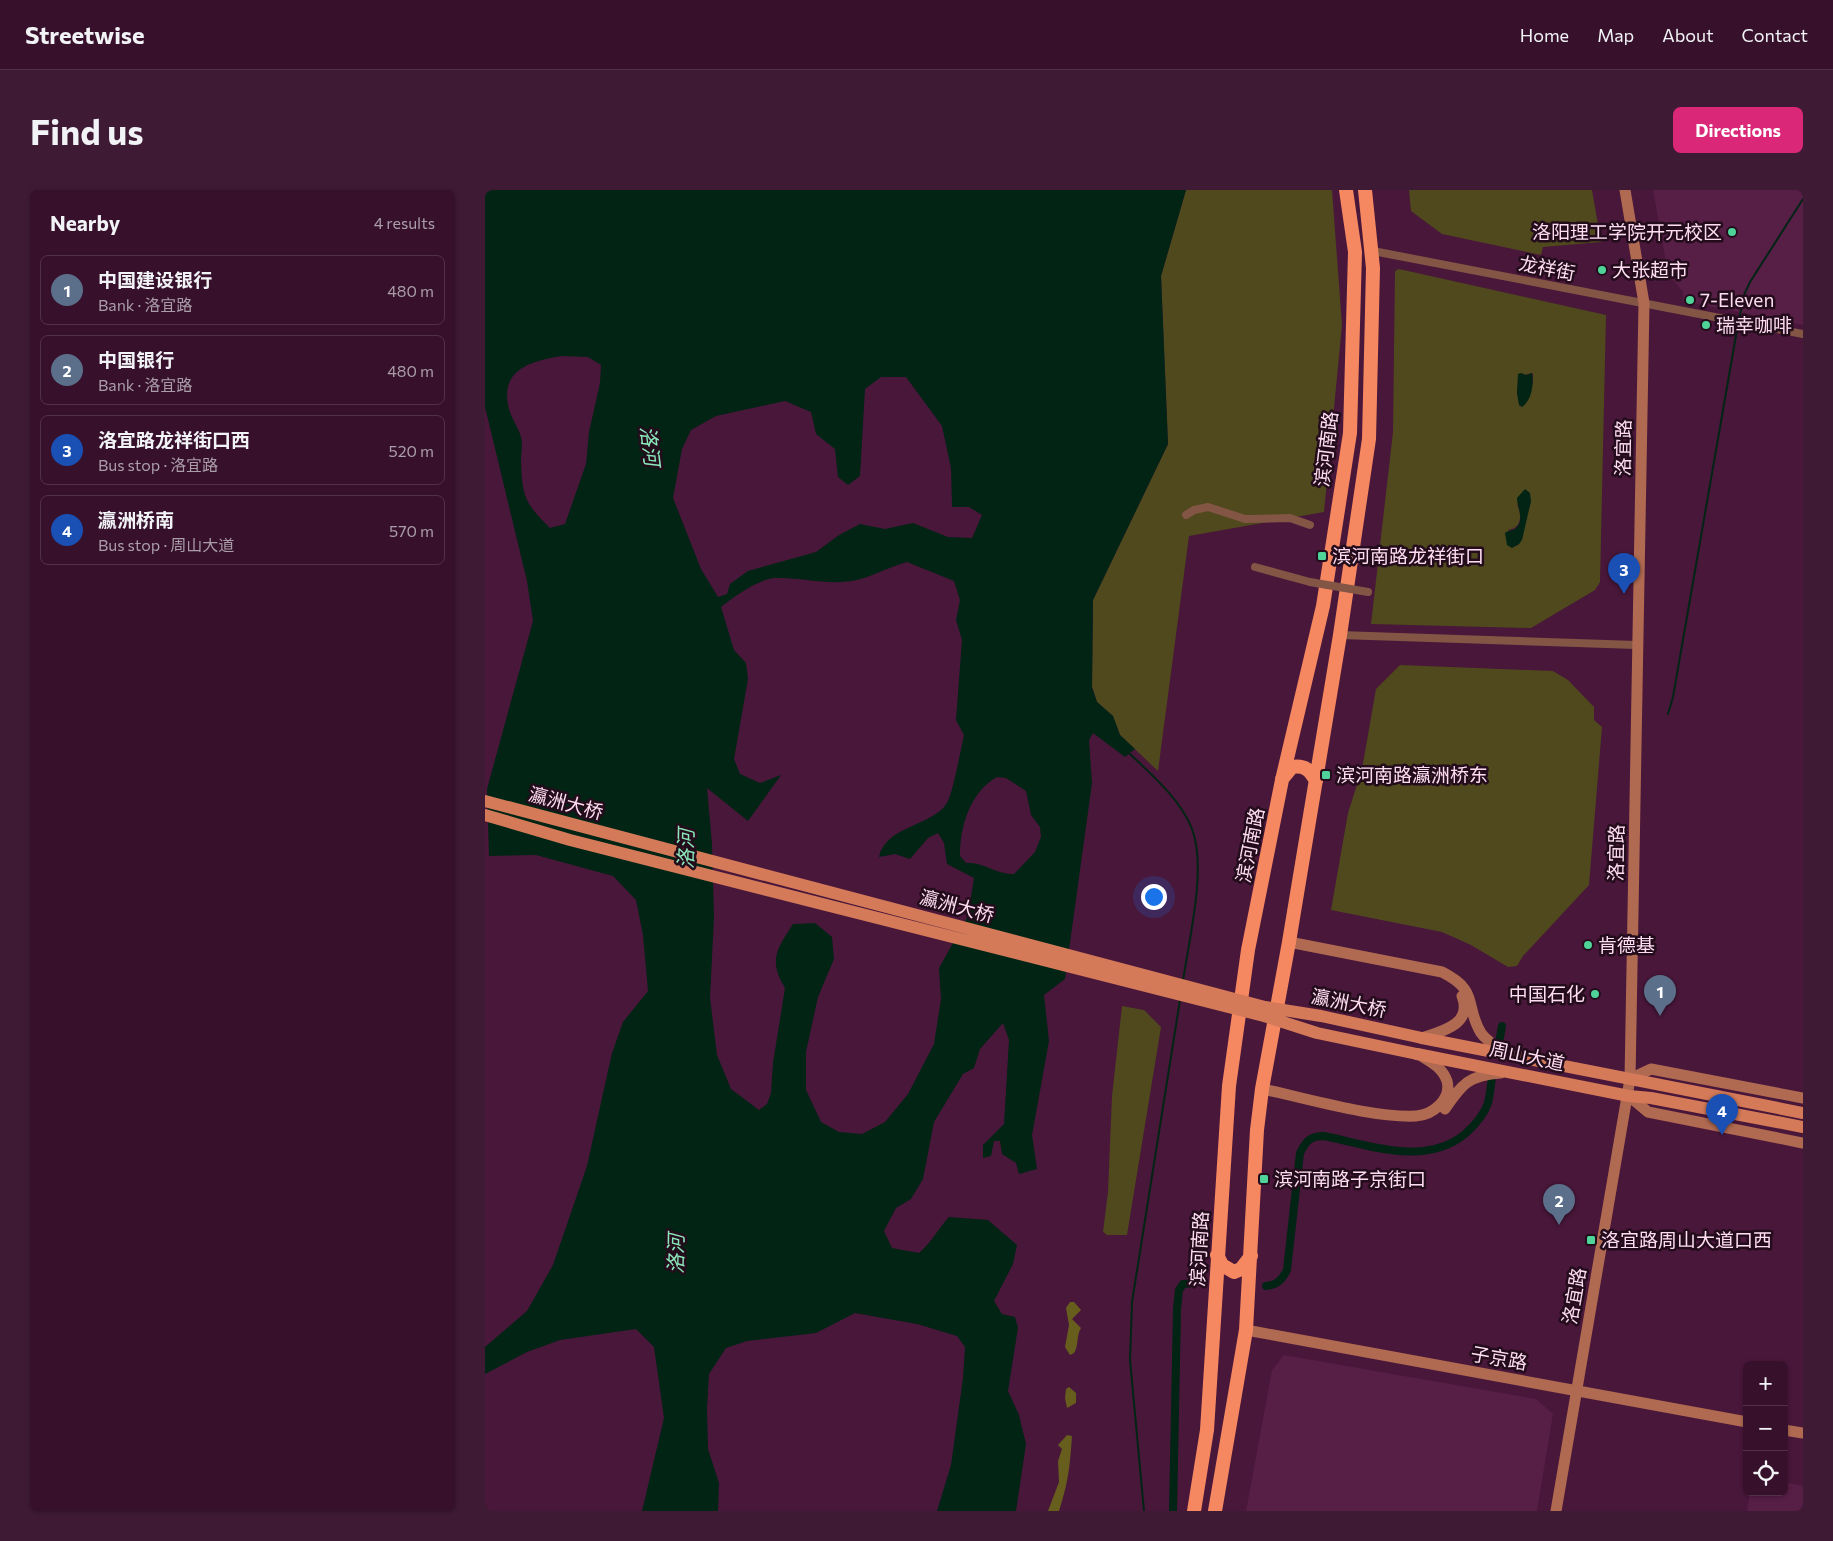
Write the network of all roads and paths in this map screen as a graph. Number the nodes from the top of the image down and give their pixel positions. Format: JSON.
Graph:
{"nodes":[{"id":1,"x":1346,"y":190,"type":"edge"},
{"id":2,"x":1365,"y":190,"type":"edge"},
{"id":3,"x":1619,"y":190,"type":"edge"},
{"id":4,"x":1625,"y":190,"type":"edge"},
{"id":5,"x":1373,"y":251,"type":"junction"},
{"id":6,"x":1641,"y":303,"type":"junction"},
{"id":7,"x":1803,"y":334,"type":"edge"},
{"id":8,"x":1186,"y":515,"type":"dead end"},
{"id":9,"x":1310,"y":525,"type":"dead end"},
{"id":10,"x":1255,"y":567,"type":"dead end"},
{"id":11,"x":1368,"y":592,"type":"dead end"},
{"id":12,"x":1340,"y":635,"type":"junction"},
{"id":13,"x":1634,"y":645,"type":"junction"},
{"id":14,"x":1282,"y":780,"type":"junction"},
{"id":15,"x":1316,"y":781,"type":"junction"},
{"id":16,"x":485,"y":801,"type":"edge"},
{"id":17,"x":485,"y":815,"type":"edge"},
{"id":18,"x":1289,"y":942,"type":"junction"},
{"id":19,"x":1422,"y":969,"type":"junction"},
{"id":20,"x":1422,"y":1038,"type":"junction"},
{"id":21,"x":1417,"y":1054,"type":"junction"},
{"id":22,"x":1510,"y":1056,"type":"junction"},
{"id":23,"x":1508,"y":1072,"type":"junction"},
{"id":24,"x":1627,"y":1078,"type":"junction"},
{"id":25,"x":1262,"y":1089,"type":"junction"},
{"id":26,"x":1625,"y":1096,"type":"junction"},
{"id":27,"x":1803,"y":1098,"type":"edge"},
{"id":28,"x":1378,"y":1113,"type":"junction"},
{"id":29,"x":1803,"y":1113,"type":"edge"},
{"id":30,"x":1803,"y":1128,"type":"edge"},
{"id":31,"x":1803,"y":1142,"type":"edge"},
{"id":32,"x":1217,"y":1255,"type":"junction"},
{"id":33,"x":1251,"y":1255,"type":"junction"},
{"id":34,"x":1245,"y":1330,"type":"junction"},
{"id":35,"x":1573,"y":1389,"type":"junction"},
{"id":36,"x":1743,"y":1421,"type":"edge"},
{"id":37,"x":1788,"y":1431,"type":"edge"},
{"id":38,"x":1803,"y":1433,"type":"edge"},
{"id":39,"x":1194,"y":1511,"type":"edge"},
{"id":40,"x":1215,"y":1511,"type":"edge"},
{"id":41,"x":1551,"y":1511,"type":"edge"},
{"id":42,"x":1556,"y":1511,"type":"edge"}],
"edges":[{"from":1,"to":14,"type":"highway","name":"滨河南路"},
{"from":2,"to":5,"type":"highway","name":"滨河南路"},
{"from":3,"to":6,"type":"street","name":"洛宜路"},
{"from":4,"to":6,"type":"street","name":"洛宜路"},
{"from":5,"to":6,"type":"street","name":"龙祥街"},
{"from":5,"to":12,"type":"highway","name":"滨河南路"},
{"from":6,"to":7,"type":"street","name":"龙祥街"},
{"from":6,"to":13,"type":"street","name":"洛宜路"},
{"from":8,"to":9,"type":"street"},
{"from":10,"to":11,"type":"street","bridge":true},
{"from":12,"to":13,"type":"street"},
{"from":12,"to":15,"type":"highway","name":"滨河南路"},
{"from":13,"to":24,"type":"street","name":"洛宜路"},
{"from":14,"to":15,"type":"highway"},
{"from":14,"to":32,"type":"highway","name":"滨河南路"},
{"from":15,"to":18,"type":"highway","name":"滨河南路"},
{"from":16,"to":20,"type":"main road","name":"瀛洲大桥","bridge":true},
{"from":17,"to":21,"type":"main road","name":"瀛洲大桥","bridge":true},
{"from":18,"to":19,"type":"street"},
{"from":18,"to":25,"type":"highway","name":"滨河南路"},
{"from":19,"to":20,"type":"street"},
{"from":19,"to":22,"type":"street"},
{"from":20,"to":22,"type":"main road","name":"周山大道"},
{"from":21,"to":23,"type":"main road","name":"周山大道"},
{"from":21,"to":28,"type":"street"},
{"from":22,"to":24,"type":"main road","name":"周山大道"},
{"from":23,"to":26,"type":"main road","name":"周山大道"},
{"from":23,"to":28,"type":"street"},
{"from":24,"to":26,"type":"street","name":"洛宜路"},
{"from":24,"to":27,"type":"street"},
{"from":24,"to":29,"type":"main road","name":"周山大道"},
{"from":25,"to":28,"type":"street"},
{"from":25,"to":33,"type":"highway","name":"滨河南路"},
{"from":26,"to":30,"type":"main road","name":"周山大道"},
{"from":26,"to":31,"type":"street","name":"周山大道"},
{"from":26,"to":35,"type":"street","name":"洛宜路"},
{"from":32,"to":33,"type":"highway"},
{"from":32,"to":39,"type":"highway","name":"滨河南路"},
{"from":33,"to":34,"type":"highway","name":"滨河南路"},
{"from":34,"to":35,"type":"street","name":"子京路"},
{"from":34,"to":40,"type":"highway","name":"滨河南路"},
{"from":35,"to":36,"type":"street","name":"子京路"},
{"from":35,"to":41,"type":"street","name":"洛宜路"},
{"from":35,"to":42,"type":"street","name":"洛宜路"},
{"from":37,"to":38,"type":"street"}]}
